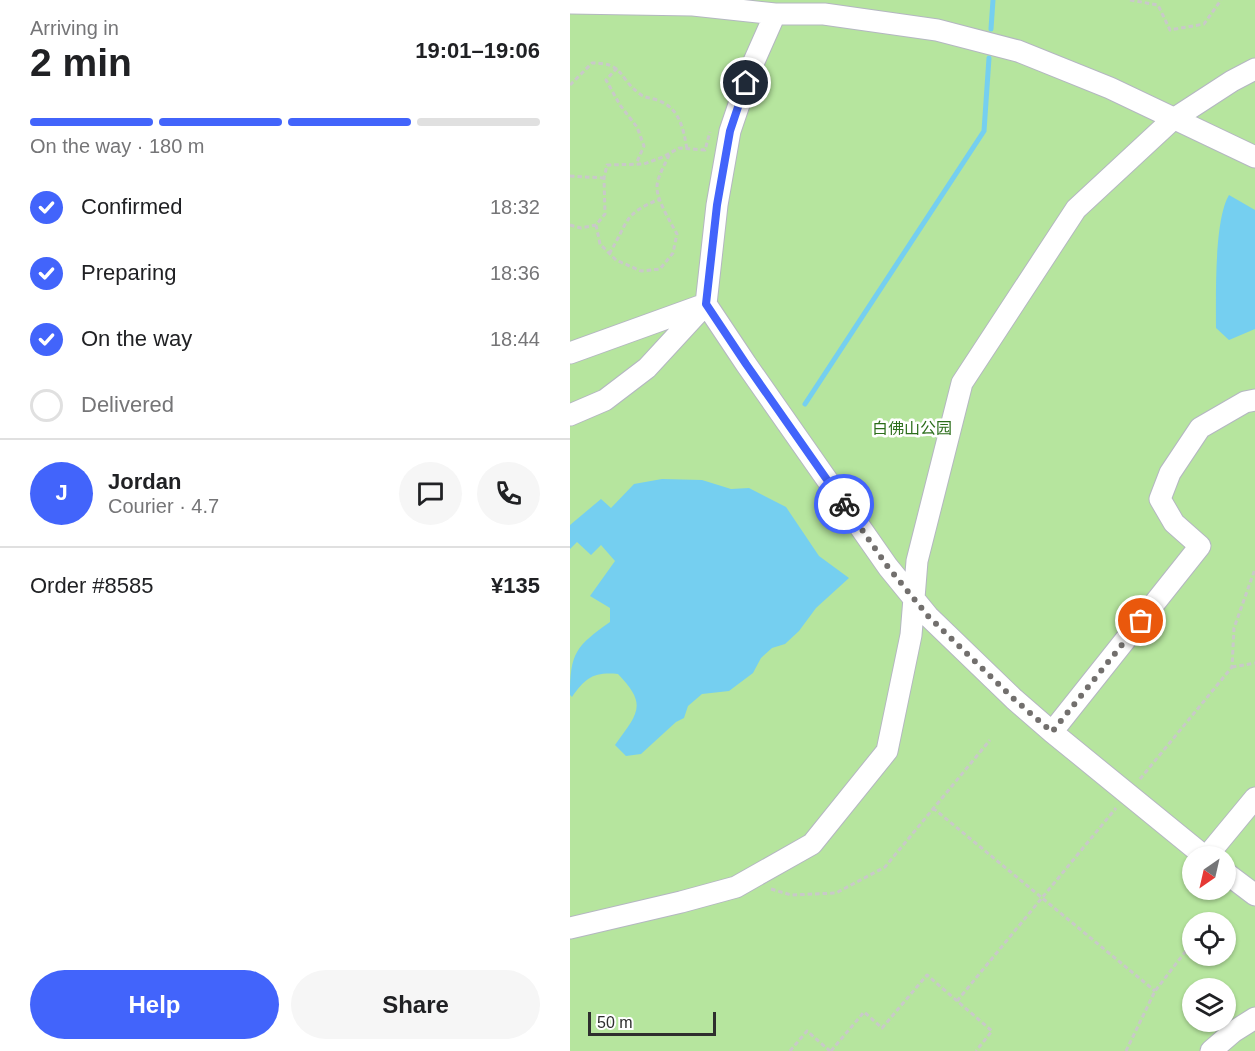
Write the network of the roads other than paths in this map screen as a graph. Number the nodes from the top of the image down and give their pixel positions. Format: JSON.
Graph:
{"nodes":[{"id":1,"x":570,"y":3,"type":"edge"},
{"id":2,"x":775,"y":14,"type":"junction"},
{"id":3,"x":1255,"y":69,"type":"edge"},
{"id":4,"x":1174,"y":118,"type":"junction"},
{"id":5,"x":1255,"y":157,"type":"edge"},
{"id":6,"x":706,"y":304,"type":"junction"},
{"id":7,"x":570,"y":353,"type":"edge"},
{"id":8,"x":1255,"y":400,"type":"edge"},
{"id":9,"x":570,"y":415,"type":"edge"},
{"id":10,"x":914,"y":600,"type":"junction"},
{"id":11,"x":1052,"y":732,"type":"junction"},
{"id":12,"x":1255,"y":798,"type":"edge"},
{"id":13,"x":1193,"y":846,"type":"edge"},
{"id":14,"x":1214,"y":846,"type":"edge"},
{"id":15,"x":1236,"y":881,"type":"edge"},
{"id":16,"x":1255,"y":895,"type":"edge"},
{"id":17,"x":570,"y":927,"type":"edge"},
{"id":18,"x":1255,"y":1018,"type":"edge"},
{"id":19,"x":1211,"y":1051,"type":"edge"}],
"edges":[{"from":1,"to":2,"type":"lane"},
{"from":2,"to":4,"type":"lane"},
{"from":2,"to":6,"type":"lane"},
{"from":3,"to":4,"type":"lane"},
{"from":4,"to":5,"type":"lane"},
{"from":4,"to":10,"type":"lane"},
{"from":6,"to":7,"type":"lane"},
{"from":6,"to":9,"type":"lane"},
{"from":6,"to":10,"type":"lane"},
{"from":8,"to":11,"type":"lane"},
{"from":10,"to":11,"type":"lane"},
{"from":10,"to":17,"type":"lane"},
{"from":11,"to":13,"type":"lane"},
{"from":12,"to":14,"type":"lane"},
{"from":15,"to":16,"type":"lane"},
{"from":18,"to":19,"type":"lane"}]}
